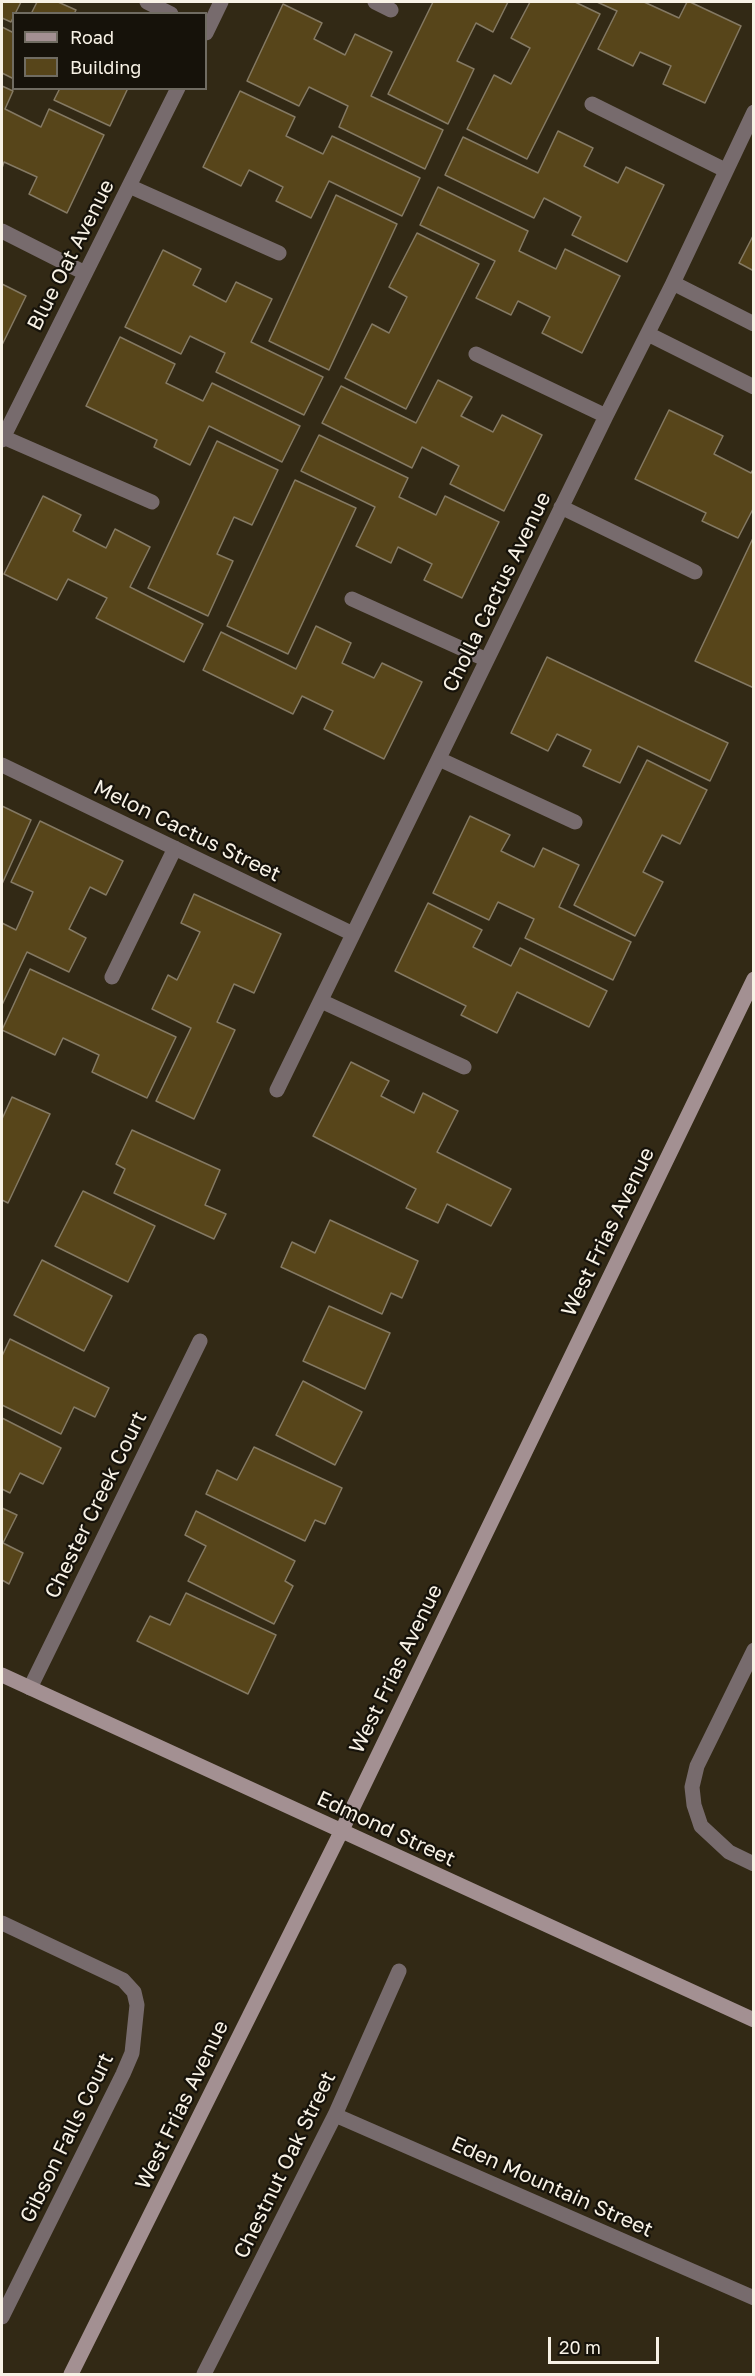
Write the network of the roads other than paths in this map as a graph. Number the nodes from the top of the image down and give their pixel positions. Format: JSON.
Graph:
{"nodes":[{"id":1,"x":147,"y":2,"type":"edge"},
{"id":2,"x":221,"y":2,"type":"edge"},
{"id":3,"x":375,"y":2,"type":"edge"},
{"id":4,"x":391,"y":10,"type":"dead end"},
{"id":5,"x":167,"y":12,"type":"edge"},
{"id":6,"x":207,"y":30,"type":"edge"},
{"id":7,"x":177,"y":90,"type":"edge"},
{"id":8,"x":592,"y":104,"type":"dead end"},
{"id":9,"x":751,"y":122,"type":"edge"},
{"id":10,"x":725,"y":170,"type":"junction"},
{"id":11,"x":129,"y":186,"type":"junction"},
{"id":12,"x":2,"y":231,"type":"edge"},
{"id":13,"x":279,"y":253,"type":"dead end"},
{"id":14,"x":85,"y":273,"type":"junction"},
{"id":15,"x":673,"y":283,"type":"junction"},
{"id":16,"x":753,"y":324,"type":"edge"},
{"id":17,"x":648,"y":334,"type":"junction"},
{"id":18,"x":476,"y":354,"type":"dead end"},
{"id":19,"x":753,"y":387,"type":"edge"},
{"id":20,"x":606,"y":416,"type":"junction"},
{"id":21,"x":2,"y":439,"type":"edge"},
{"id":22,"x":152,"y":502,"type":"dead end"},
{"id":23,"x":561,"y":507,"type":"junction"},
{"id":24,"x":695,"y":572,"type":"dead end"},
{"id":25,"x":351,"y":599,"type":"dead end"},
{"id":26,"x":487,"y":660,"type":"junction"},
{"id":27,"x":439,"y":759,"type":"junction"},
{"id":28,"x":2,"y":765,"type":"edge"},
{"id":29,"x":575,"y":822,"type":"dead end"},
{"id":30,"x":175,"y":848,"type":"junction"},
{"id":31,"x":353,"y":934,"type":"junction"},
{"id":32,"x":112,"y":977,"type":"dead end"},
{"id":33,"x":753,"y":979,"type":"edge"},
{"id":34,"x":321,"y":1001,"type":"junction"},
{"id":35,"x":464,"y":1066,"type":"dead end"},
{"id":36,"x":277,"y":1090,"type":"dead end"},
{"id":37,"x":200,"y":1341,"type":"dead end"},
{"id":38,"x":753,"y":1650,"type":"edge"},
{"id":39,"x":2,"y":1675,"type":"edge"},
{"id":40,"x":30,"y":1688,"type":"junction"},
{"id":41,"x":341,"y":1832,"type":"junction"},
{"id":42,"x":753,"y":1864,"type":"edge"},
{"id":43,"x":2,"y":1923,"type":"edge"},
{"id":44,"x":399,"y":1971,"type":"dead end"},
{"id":45,"x":753,"y":2020,"type":"edge"},
{"id":46,"x":334,"y":2115,"type":"junction"},
{"id":47,"x":753,"y":2298,"type":"edge"},
{"id":48,"x":2,"y":2317,"type":"edge"},
{"id":49,"x":71,"y":2374,"type":"edge"},
{"id":50,"x":204,"y":2374,"type":"edge"}],
"edges":[{"from":1,"to":5,"type":"street"},
{"from":2,"to":6,"type":"street"},
{"from":3,"to":4,"type":"street"},
{"from":7,"to":11,"type":"street","name":"Blue Oat Avenue"},
{"from":8,"to":10,"type":"street"},
{"from":9,"to":10,"type":"street","name":"Cholla Cactus Avenue"},
{"from":10,"to":15,"type":"street","name":"Cholla Cactus Avenue"},
{"from":11,"to":13,"type":"street"},
{"from":11,"to":14,"type":"street","name":"Blue Oat Avenue"},
{"from":12,"to":14,"type":"street"},
{"from":14,"to":21,"type":"street","name":"Blue Oat Avenue"},
{"from":15,"to":16,"type":"street"},
{"from":15,"to":17,"type":"street","name":"Cholla Cactus Avenue"},
{"from":17,"to":19,"type":"street"},
{"from":17,"to":20,"type":"street","name":"Cholla Cactus Avenue"},
{"from":18,"to":20,"type":"street"},
{"from":20,"to":23,"type":"street","name":"Cholla Cactus Avenue"},
{"from":21,"to":22,"type":"street"},
{"from":23,"to":24,"type":"street"},
{"from":23,"to":26,"type":"street","name":"Cholla Cactus Avenue"},
{"from":25,"to":26,"type":"street"},
{"from":26,"to":27,"type":"street","name":"Cholla Cactus Avenue"},
{"from":27,"to":29,"type":"street"},
{"from":27,"to":31,"type":"street","name":"Cholla Cactus Avenue"},
{"from":28,"to":30,"type":"street","name":"Melon Cactus Street"},
{"from":30,"to":31,"type":"street","name":"Melon Cactus Street"},
{"from":30,"to":32,"type":"street"},
{"from":31,"to":34,"type":"street","name":"Cholla Cactus Avenue"},
{"from":33,"to":41,"type":"street","name":"West Frias Avenue"},
{"from":34,"to":35,"type":"street"},
{"from":34,"to":36,"type":"street","name":"Cholla Cactus Avenue"},
{"from":37,"to":40,"type":"street","name":"Chester Creek Court"},
{"from":38,"to":42,"type":"street"},
{"from":39,"to":40,"type":"street","name":"Edmond Street"},
{"from":40,"to":41,"type":"street","name":"Edmond Street"},
{"from":41,"to":45,"type":"street","name":"Edmond Street"},
{"from":41,"to":49,"type":"street","name":"West Frias Avenue"},
{"from":43,"to":48,"type":"street","name":"Gibson Falls Court"},
{"from":44,"to":46,"type":"street","name":"Chestnut Oak Street"},
{"from":46,"to":47,"type":"street","name":"Eden Mountain Street"},
{"from":46,"to":50,"type":"street","name":"Chestnut Oak Street"}]}
